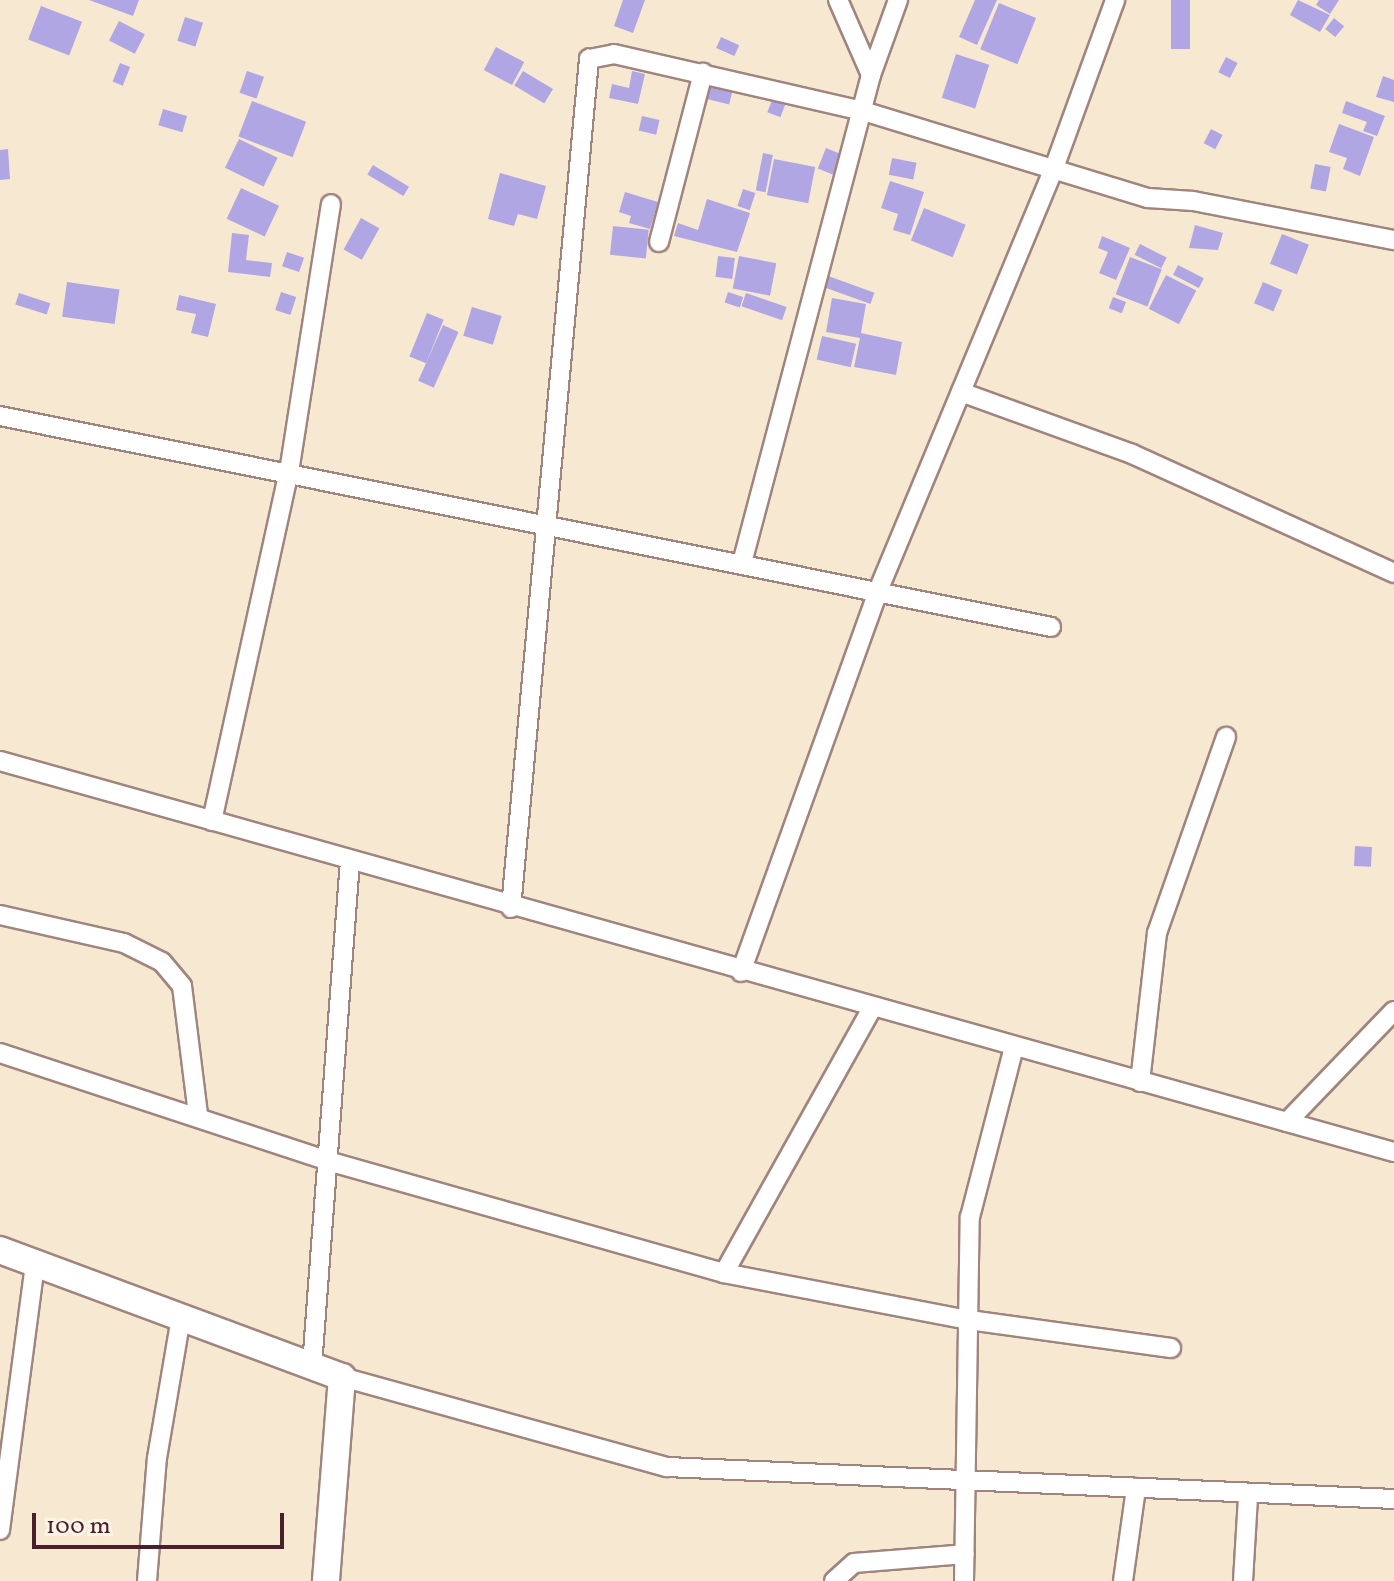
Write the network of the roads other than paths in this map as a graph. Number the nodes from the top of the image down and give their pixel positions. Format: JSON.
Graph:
{"nodes":[{"id":1,"x":838,"y":0,"type":"edge"},
{"id":2,"x":898,"y":0,"type":"edge"},
{"id":3,"x":1115,"y":0,"type":"edge"},
{"id":4,"x":703,"y":73,"type":"junction"},
{"id":5,"x":871,"y":75,"type":"junction"},
{"id":6,"x":863,"y":111,"type":"junction"},
{"id":7,"x":1054,"y":168,"type":"junction"},
{"id":8,"x":331,"y":204,"type":"dead end"},
{"id":9,"x":1394,"y":240,"type":"edge"},
{"id":10,"x":659,"y":242,"type":"dead end"},
{"id":11,"x":961,"y":392,"type":"junction"},
{"id":12,"x":0,"y":416,"type":"edge"},
{"id":13,"x":289,"y":472,"type":"junction"},
{"id":14,"x":549,"y":523,"type":"junction"},
{"id":15,"x":742,"y":563,"type":"junction"},
{"id":16,"x":1394,"y":573,"type":"edge"},
{"id":17,"x":878,"y":591,"type":"junction"},
{"id":18,"x":1051,"y":627,"type":"dead end"},
{"id":19,"x":1226,"y":737,"type":"dead end"},
{"id":20,"x":0,"y":761,"type":"edge"},
{"id":21,"x":212,"y":821,"type":"junction"},
{"id":22,"x":350,"y":861,"type":"junction"},
{"id":23,"x":511,"y":908,"type":"junction"},
{"id":24,"x":0,"y":915,"type":"edge"},
{"id":25,"x":741,"y":972,"type":"junction"},
{"id":26,"x":872,"y":1008,"type":"junction"},
{"id":27,"x":1394,"y":1011,"type":"edge"},
{"id":28,"x":1014,"y":1047,"type":"junction"},
{"id":29,"x":0,"y":1053,"type":"edge"},
{"id":30,"x":1140,"y":1082,"type":"junction"},
{"id":31,"x":198,"y":1115,"type":"junction"},
{"id":32,"x":1287,"y":1122,"type":"junction"},
{"id":33,"x":1394,"y":1152,"type":"edge"},
{"id":34,"x":328,"y":1161,"type":"junction"},
{"id":35,"x":0,"y":1250,"type":"edge"},
{"id":36,"x":35,"y":1264,"type":"junction"},
{"id":37,"x":724,"y":1273,"type":"junction"},
{"id":38,"x":181,"y":1317,"type":"junction"},
{"id":39,"x":969,"y":1320,"type":"junction"},
{"id":40,"x":1171,"y":1348,"type":"dead end"},
{"id":41,"x":312,"y":1366,"type":"junction"},
{"id":42,"x":342,"y":1377,"type":"junction"},
{"id":43,"x":967,"y":1483,"type":"junction"},
{"id":44,"x":1136,"y":1488,"type":"junction"},
{"id":45,"x":1248,"y":1496,"type":"junction"},
{"id":46,"x":1394,"y":1499,"type":"edge"},
{"id":47,"x":0,"y":1530,"type":"edge"},
{"id":48,"x":965,"y":1554,"type":"junction"},
{"id":49,"x":147,"y":1581,"type":"edge"},
{"id":50,"x":326,"y":1581,"type":"edge"},
{"id":51,"x":834,"y":1581,"type":"edge"},
{"id":52,"x":964,"y":1581,"type":"edge"},
{"id":53,"x":1123,"y":1581,"type":"edge"},
{"id":54,"x":1243,"y":1581,"type":"edge"}],
"edges":[{"from":1,"to":5,"type":"street"},
{"from":2,"to":5,"type":"street"},
{"from":3,"to":7,"type":"street"},
{"from":4,"to":6,"type":"street"},
{"from":4,"to":10,"type":"street"},
{"from":4,"to":14,"type":"street"},
{"from":5,"to":6,"type":"street"},
{"from":6,"to":7,"type":"street"},
{"from":6,"to":15,"type":"street"},
{"from":7,"to":9,"type":"street"},
{"from":7,"to":11,"type":"street"},
{"from":8,"to":13,"type":"street"},
{"from":11,"to":16,"type":"street"},
{"from":11,"to":17,"type":"street"},
{"from":12,"to":13,"type":"street"},
{"from":13,"to":14,"type":"street"},
{"from":13,"to":21,"type":"street"},
{"from":14,"to":15,"type":"street"},
{"from":14,"to":23,"type":"street"},
{"from":15,"to":17,"type":"street"},
{"from":17,"to":18,"type":"street"},
{"from":17,"to":25,"type":"street"},
{"from":19,"to":30,"type":"street"},
{"from":20,"to":21,"type":"street"},
{"from":21,"to":22,"type":"street"},
{"from":22,"to":23,"type":"street"},
{"from":22,"to":34,"type":"street"},
{"from":23,"to":25,"type":"street"},
{"from":24,"to":31,"type":"street"},
{"from":25,"to":26,"type":"street"},
{"from":26,"to":28,"type":"street"},
{"from":26,"to":37,"type":"street"},
{"from":27,"to":32,"type":"street"},
{"from":28,"to":30,"type":"street"},
{"from":28,"to":39,"type":"street"},
{"from":29,"to":31,"type":"street"},
{"from":30,"to":32,"type":"street"},
{"from":31,"to":34,"type":"street"},
{"from":32,"to":33,"type":"street"},
{"from":34,"to":37,"type":"street"},
{"from":34,"to":41,"type":"street"},
{"from":35,"to":36,"type":"street"},
{"from":36,"to":38,"type":"street"},
{"from":36,"to":47,"type":"street"},
{"from":37,"to":39,"type":"street"},
{"from":38,"to":41,"type":"street"},
{"from":38,"to":49,"type":"street"},
{"from":39,"to":40,"type":"street"},
{"from":39,"to":43,"type":"street"},
{"from":41,"to":42,"type":"street"},
{"from":42,"to":43,"type":"street"},
{"from":42,"to":50,"type":"street"},
{"from":43,"to":44,"type":"street"},
{"from":43,"to":48,"type":"street"},
{"from":44,"to":45,"type":"street"},
{"from":44,"to":53,"type":"street"},
{"from":45,"to":46,"type":"street"},
{"from":45,"to":54,"type":"street"},
{"from":48,"to":51,"type":"street"},
{"from":48,"to":52,"type":"street"}]}
